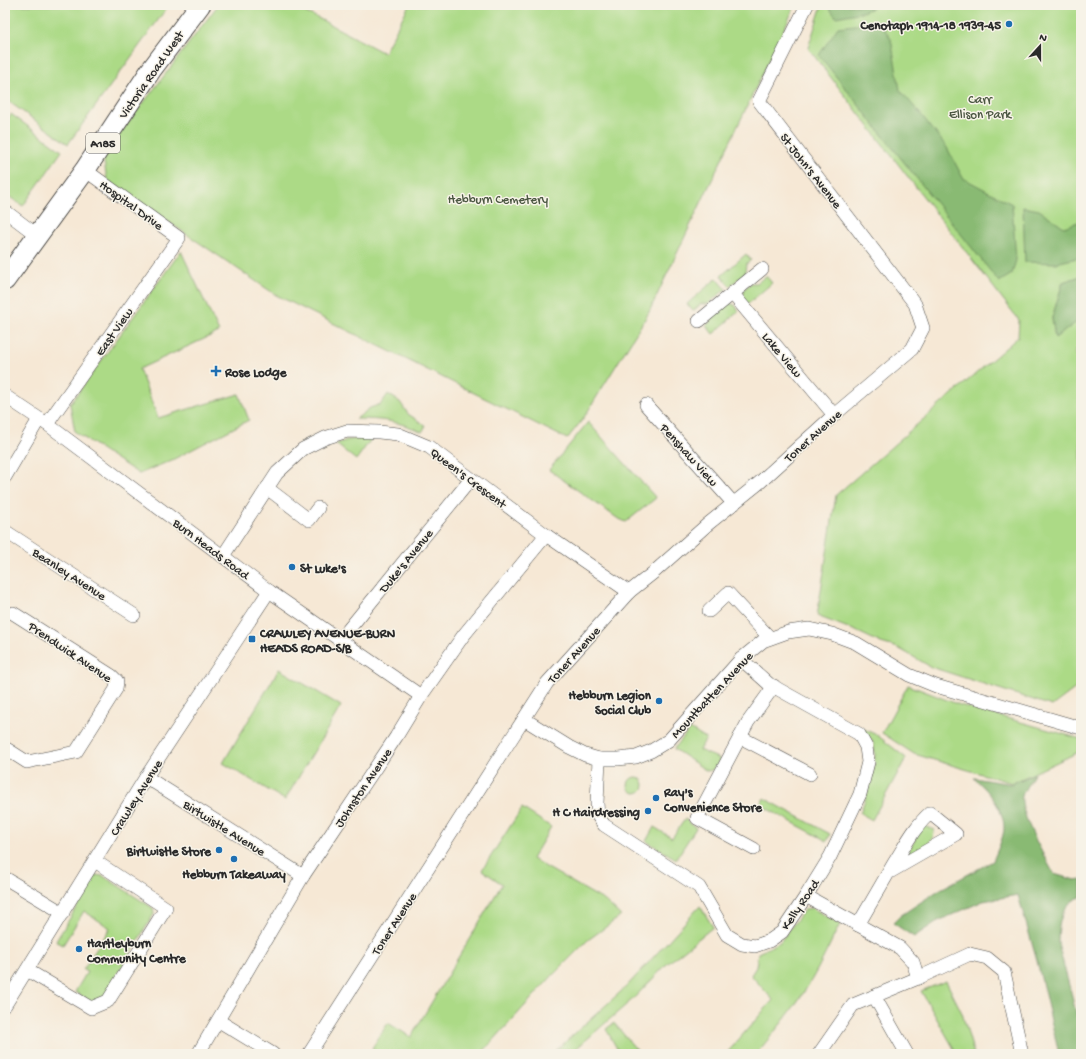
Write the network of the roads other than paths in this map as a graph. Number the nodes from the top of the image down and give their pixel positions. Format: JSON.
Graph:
{"nodes":[{"id":1,"x":200,"y":5,"type":"edge"},
{"id":2,"x":807,"y":5,"type":"edge"},
{"id":3,"x":85,"y":170,"type":"junction"},
{"id":4,"x":5,"y":211,"type":"edge"},
{"id":5,"x":38,"y":236,"type":"junction"},
{"id":6,"x":179,"y":238,"type":"joint"},
{"id":7,"x":762,"y":269,"type":"dead end"},
{"id":8,"x":5,"y":280,"type":"edge"},
{"id":9,"x":732,"y":293,"type":"junction"},
{"id":10,"x":699,"y":321,"type":"dead end"},
{"id":11,"x":923,"y":328,"type":"joint"},
{"id":12,"x":5,"y":396,"type":"edge"},
{"id":13,"x":646,"y":405,"type":"dead end"},
{"id":14,"x":834,"y":415,"type":"junction"},
{"id":15,"x":43,"y":422,"type":"junction"},
{"id":16,"x":5,"y":477,"type":"edge"},
{"id":17,"x":470,"y":479,"type":"junction"},
{"id":18,"x":267,"y":488,"type":"junction"},
{"id":19,"x":734,"y":504,"type":"junction"},
{"id":20,"x":318,"y":508,"type":"dead end"},
{"id":21,"x":5,"y":531,"type":"edge"},
{"id":22,"x":546,"y":535,"type":"junction"},
{"id":23,"x":223,"y":556,"type":"junction"},
{"id":24,"x":268,"y":591,"type":"junction"},
{"id":25,"x":629,"y":592,"type":"junction"},
{"id":26,"x":709,"y":611,"type":"dead end"},
{"id":27,"x":13,"y":613,"type":"dead end"},
{"id":28,"x":134,"y":615,"type":"dead end"},
{"id":29,"x":770,"y":638,"type":"junction"},
{"id":30,"x":340,"y":640,"type":"junction"},
{"id":31,"x":741,"y":659,"type":"junction"},
{"id":32,"x":774,"y":686,"type":"junction"},
{"id":33,"x":421,"y":696,"type":"junction"},
{"id":34,"x":524,"y":719,"type":"junction"},
{"id":35,"x":1081,"y":728,"type":"edge"},
{"id":36,"x":740,"y":737,"type":"junction"},
{"id":37,"x":5,"y":748,"type":"edge"},
{"id":38,"x":599,"y":759,"type":"junction"},
{"id":39,"x":810,"y":774,"type":"dead end"},
{"id":40,"x":146,"y":777,"type":"junction"},
{"id":41,"x":754,"y":849,"type":"dead end"},
{"id":42,"x":95,"y":862,"type":"junction"},
{"id":43,"x":888,"y":873,"type":"junction"},
{"id":44,"x":303,"y":876,"type":"junction"},
{"id":45,"x":5,"y":878,"type":"edge"},
{"id":46,"x":806,"y":896,"type":"junction"},
{"id":47,"x":63,"y":913,"type":"junction"},
{"id":48,"x":858,"y":925,"type":"junction"},
{"id":49,"x":27,"y":970,"type":"junction"},
{"id":50,"x":918,"y":978,"type":"junction"},
{"id":51,"x":874,"y":996,"type":"junction"},
{"id":52,"x":5,"y":1005,"type":"edge"},
{"id":53,"x":219,"y":1021,"type":"junction"},
{"id":54,"x":198,"y":1054,"type":"edge"},
{"id":55,"x":273,"y":1054,"type":"edge"},
{"id":56,"x":309,"y":1054,"type":"edge"},
{"id":57,"x":819,"y":1054,"type":"edge"},
{"id":58,"x":907,"y":1054,"type":"edge"},
{"id":59,"x":1022,"y":1054,"type":"edge"}],
"edges":[{"from":1,"to":3,"type":"main road","name":"Victoria Road West","number":"A185"},
{"from":2,"to":11,"type":"street","name":"St John's Avenue"},
{"from":3,"to":5,"type":"main road","name":"Victoria Road West","number":"A185"},
{"from":3,"to":6,"type":"street","name":"Hospital Drive"},
{"from":4,"to":5,"type":"street"},
{"from":5,"to":8,"type":"main road","name":"Victoria Road West","number":"A185"},
{"from":6,"to":15,"type":"street","name":"East View"},
{"from":7,"to":9,"type":"street"},
{"from":9,"to":10,"type":"street"},
{"from":9,"to":14,"type":"street","name":"Lake View"},
{"from":11,"to":14,"type":"street","name":"Toner Avenue"},
{"from":12,"to":15,"type":"street","name":"Burn Heads Road"},
{"from":13,"to":19,"type":"street","name":"Penshaw View"},
{"from":14,"to":19,"type":"street","name":"Toner Avenue"},
{"from":15,"to":16,"type":"street","name":"East View"},
{"from":15,"to":23,"type":"street","name":"Burn Heads Road"},
{"from":17,"to":18,"type":"street","name":"Queen's Crescent"},
{"from":17,"to":22,"type":"street","name":"Queen's Crescent"},
{"from":17,"to":30,"type":"street","name":"Duke's Avenue"},
{"from":18,"to":20,"type":"street"},
{"from":18,"to":23,"type":"street","name":"Queen's Crescent"},
{"from":19,"to":25,"type":"street","name":"Toner Avenue"},
{"from":21,"to":28,"type":"street","name":"Beanley Avenue"},
{"from":22,"to":25,"type":"street","name":"Queen's Crescent"},
{"from":22,"to":33,"type":"street","name":"Johnston Avenue"},
{"from":23,"to":24,"type":"street","name":"Burn Heads Road"},
{"from":24,"to":30,"type":"street","name":"Burn Heads Road"},
{"from":24,"to":40,"type":"street","name":"Crawley Avenue"},
{"from":25,"to":34,"type":"street","name":"Toner Avenue"},
{"from":26,"to":29,"type":"street"},
{"from":27,"to":37,"type":"street","name":"Prendwick Avenue"},
{"from":29,"to":31,"type":"street","name":"Mountbatten Avenue"},
{"from":29,"to":35,"type":"street","name":"Mountbatten Avenue"},
{"from":30,"to":33,"type":"street","name":"Burn Heads Road"},
{"from":31,"to":32,"type":"street","name":"Kelly Road"},
{"from":31,"to":38,"type":"street","name":"Mountbatten Avenue"},
{"from":32,"to":36,"type":"street"},
{"from":32,"to":46,"type":"street","name":"Kelly Road"},
{"from":33,"to":44,"type":"street","name":"Johnston Avenue"},
{"from":34,"to":38,"type":"street","name":"Mountbatten Avenue"},
{"from":34,"to":56,"type":"street","name":"Toner Avenue"},
{"from":36,"to":39,"type":"street"},
{"from":36,"to":41,"type":"street"},
{"from":38,"to":46,"type":"street","name":"Kelly Road"},
{"from":40,"to":42,"type":"street","name":"Crawley Avenue"},
{"from":40,"to":44,"type":"street","name":"Birtwistle Avenue"},
{"from":42,"to":47,"type":"street","name":"Crawley Avenue"},
{"from":42,"to":49,"type":"street"},
{"from":43,"to":43,"type":"street"},
{"from":43,"to":48,"type":"street"},
{"from":44,"to":53,"type":"street","name":"Johnston Avenue"},
{"from":45,"to":47,"type":"street"},
{"from":46,"to":48,"type":"street"},
{"from":47,"to":49,"type":"street","name":"Crawley Avenue"},
{"from":48,"to":50,"type":"street"},
{"from":49,"to":52,"type":"street","name":"Crawley Avenue"},
{"from":50,"to":51,"type":"street"},
{"from":50,"to":59,"type":"street"},
{"from":51,"to":57,"type":"street"},
{"from":51,"to":58,"type":"street"},
{"from":53,"to":54,"type":"street","name":"Johnston Avenue"},
{"from":53,"to":55,"type":"street"}]}
